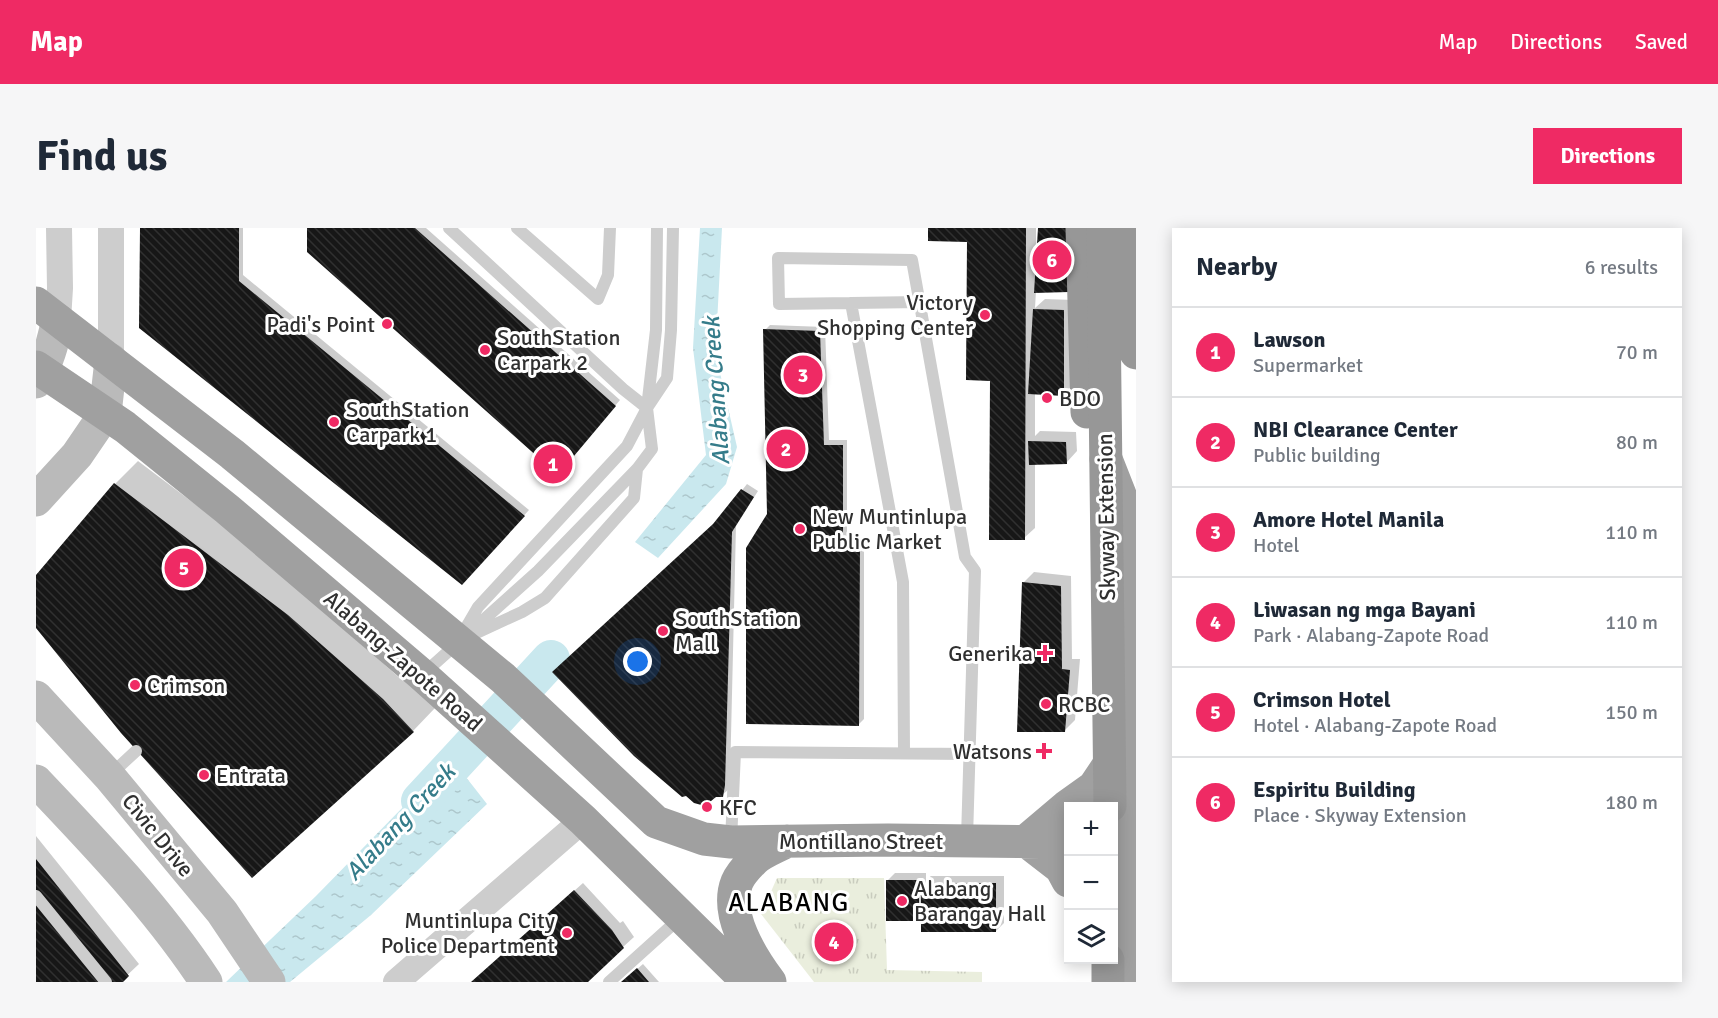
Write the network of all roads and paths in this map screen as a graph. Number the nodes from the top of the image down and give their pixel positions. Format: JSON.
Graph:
{"nodes":[{"id":1,"x":59,"y":228,"type":"edge"},
{"id":2,"x":111,"y":228,"type":"edge"},
{"id":3,"x":449,"y":228,"type":"edge"},
{"id":4,"x":517,"y":228,"type":"edge"},
{"id":5,"x":609,"y":228,"type":"edge"},
{"id":6,"x":657,"y":228,"type":"edge"},
{"id":7,"x":674,"y":228,"type":"edge"},
{"id":8,"x":1083,"y":228,"type":"edge"},
{"id":9,"x":1103,"y":228,"type":"edge"},
{"id":10,"x":1134,"y":228,"type":"edge"},
{"id":11,"x":920,"y":302,"type":"junction"},
{"id":12,"x":851,"y":303,"type":"junction"},
{"id":13,"x":47,"y":312,"type":"edge"},
{"id":14,"x":1136,"y":342,"type":"edge"},
{"id":15,"x":1136,"y":353,"type":"edge"},
{"id":16,"x":111,"y":360,"type":"junction"},
{"id":17,"x":38,"y":373,"type":"edge"},
{"id":18,"x":647,"y":408,"type":"junction"},
{"id":19,"x":1087,"y":412,"type":"junction"},
{"id":20,"x":105,"y":414,"type":"junction"},
{"id":21,"x":637,"y":469,"type":"junction"},
{"id":22,"x":1131,"y":495,"type":"edge"},
{"id":23,"x":36,"y":500,"type":"edge"},
{"id":24,"x":459,"y":641,"type":"junction"},
{"id":25,"x":422,"y":675,"type":"junction"},
{"id":26,"x":36,"y":697,"type":"edge"},
{"id":27,"x":1129,"y":711,"type":"junction"},
{"id":28,"x":136,"y":751,"type":"dead end"},
{"id":29,"x":904,"y":753,"type":"junction"},
{"id":30,"x":969,"y":754,"type":"junction"},
{"id":31,"x":110,"y":776,"type":"junction"},
{"id":32,"x":36,"y":781,"type":"edge"},
{"id":33,"x":1110,"y":802,"type":"edge"},
{"id":34,"x":582,"y":820,"type":"junction"},
{"id":35,"x":967,"y":840,"type":"junction"},
{"id":36,"x":787,"y":841,"type":"junction"},
{"id":37,"x":1026,"y":841,"type":"junction"},
{"id":38,"x":731,"y":842,"type":"junction"},
{"id":39,"x":1064,"y":842,"type":"edge"},
{"id":40,"x":1122,"y":843,"type":"edge"},
{"id":41,"x":1064,"y":874,"type":"edge"},
{"id":42,"x":36,"y":896,"type":"edge"},
{"id":43,"x":681,"y":917,"type":"junction"},
{"id":44,"x":1101,"y":964,"type":"edge"},
{"id":45,"x":1108,"y":964,"type":"edge"},
{"id":46,"x":737,"y":976,"type":"edge"},
{"id":47,"x":106,"y":982,"type":"edge"},
{"id":48,"x":206,"y":982,"type":"edge"},
{"id":49,"x":269,"y":982,"type":"edge"},
{"id":50,"x":396,"y":982,"type":"edge"},
{"id":51,"x":609,"y":982,"type":"edge"},
{"id":52,"x":770,"y":982,"type":"edge"},
{"id":53,"x":1106,"y":982,"type":"edge"},
{"id":54,"x":1131,"y":982,"type":"edge"}],
"edges":[{"from":1,"to":13,"type":"street"},
{"from":2,"to":16,"type":"street"},
{"from":3,"to":18,"type":"lane"},
{"from":4,"to":5,"type":"lane"},
{"from":6,"to":18,"type":"lane"},
{"from":7,"to":18,"type":"lane"},
{"from":8,"to":19,"type":"highway"},
{"from":9,"to":33,"type":"highway","name":"Skyway Extension","bridge":true},
{"from":10,"to":15,"type":"highway","bridge":true},
{"from":11,"to":12,"type":"lane"},
{"from":11,"to":12,"type":"lane"},
{"from":11,"to":30,"type":"lane"},
{"from":12,"to":29,"type":"lane"},
{"from":13,"to":16,"type":"highway"},
{"from":13,"to":17,"type":"main road"},
{"from":14,"to":19,"type":"highway"},
{"from":16,"to":20,"type":"main road"},
{"from":16,"to":24,"type":"highway"},
{"from":17,"to":20,"type":"highway","name":"Alabang-Zapote Road"},
{"from":18,"to":21,"type":"lane"},
{"from":18,"to":24,"type":"lane"},
{"from":19,"to":22,"type":"highway"},
{"from":20,"to":23,"type":"main road"},
{"from":20,"to":25,"type":"highway","name":"Alabang-Zapote Road"},
{"from":21,"to":24,"type":"lane"},
{"from":21,"to":24,"type":"lane"},
{"from":22,"to":27,"type":"highway"},
{"from":24,"to":25,"type":"lane"},
{"from":24,"to":38,"type":"highway","name":"Montillano Street"},
{"from":25,"to":34,"type":"highway","name":"Alabang-Zapote Road"},
{"from":26,"to":31,"type":"main road","name":"Civic Drive"},
{"from":27,"to":37,"type":"highway"},
{"from":27,"to":40,"type":"highway"},
{"from":28,"to":31,"type":"lane"},
{"from":29,"to":30,"type":"lane"},
{"from":29,"to":38,"type":"lane"},
{"from":30,"to":35,"type":"lane"},
{"from":31,"to":49,"type":"main road","name":"Civic Drive"},
{"from":32,"to":48,"type":"main road"},
{"from":34,"to":43,"type":"highway","name":"Alabang-Zapote Road"},
{"from":34,"to":50,"type":"street"},
{"from":35,"to":36,"type":"highway","name":"Montillano Street"},
{"from":35,"to":37,"type":"highway","name":"Montillano Street"},
{"from":36,"to":38,"type":"highway","name":"Montillano Street"},
{"from":36,"to":52,"type":"highway"},
{"from":37,"to":39,"type":"highway","name":"Montillano Street"},
{"from":37,"to":41,"type":"highway"},
{"from":40,"to":54,"type":"highway"},
{"from":42,"to":47,"type":"lane"},
{"from":43,"to":46,"type":"highway","name":"Alabang-Zapote Road"},
{"from":43,"to":51,"type":"lane"},
{"from":44,"to":53,"type":"highway"},
{"from":45,"to":53,"type":"highway"}]}
